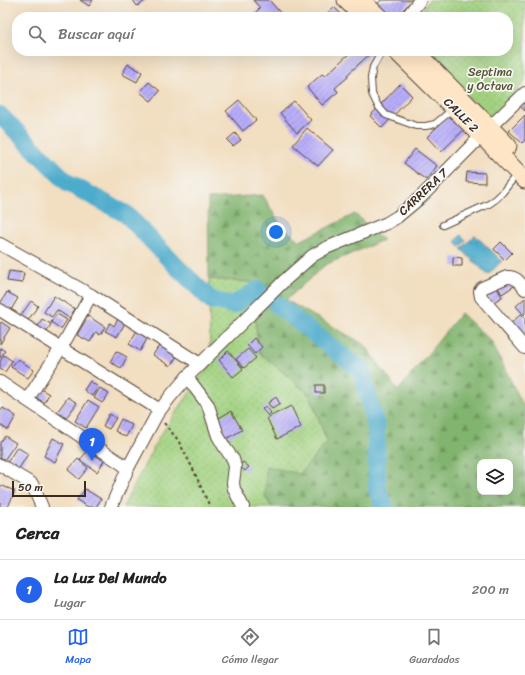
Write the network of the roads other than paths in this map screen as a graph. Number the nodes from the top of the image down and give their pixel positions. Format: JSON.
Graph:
{"nodes":[{"id":1,"x":346,"y":0,"type":"edge"},
{"id":2,"x":361,"y":0,"type":"edge"},
{"id":3,"x":420,"y":0,"type":"edge"},
{"id":4,"x":358,"y":12,"type":"edge"},
{"id":5,"x":374,"y":12,"type":"edge"},
{"id":6,"x":411,"y":12,"type":"edge"},
{"id":7,"x":379,"y":56,"type":"edge"},
{"id":8,"x":401,"y":56,"type":"edge"},
{"id":9,"x":419,"y":56,"type":"edge"},
{"id":10,"x":525,"y":93,"type":"edge"},
{"id":11,"x":454,"y":108,"type":"junction"},
{"id":12,"x":486,"y":131,"type":"junction"},
{"id":13,"x":523,"y":172,"type":"edge"},
{"id":14,"x":443,"y":225,"type":"dead end"},
{"id":15,"x":0,"y":244,"type":"edge"},
{"id":16,"x":525,"y":289,"type":"edge"},
{"id":17,"x":92,"y":295,"type":"junction"},
{"id":18,"x":0,"y":310,"type":"edge"},
{"id":19,"x":61,"y":348,"type":"junction"},
{"id":20,"x":525,"y":348,"type":"edge"},
{"id":21,"x":200,"y":364,"type":"junction"},
{"id":22,"x":187,"y":377,"type":"junction"},
{"id":23,"x":0,"y":382,"type":"edge"},
{"id":24,"x":27,"y":400,"type":"junction"},
{"id":25,"x":158,"y":412,"type":"junction"},
{"id":26,"x":0,"y":465,"type":"edge"},
{"id":27,"x":128,"y":468,"type":"junction"},
{"id":28,"x":42,"y":507,"type":"edge"},
{"id":29,"x":111,"y":507,"type":"edge"},
{"id":30,"x":243,"y":507,"type":"edge"}],
"edges":[{"from":1,"to":4,"type":"main road"},
{"from":2,"to":5,"type":"main road"},
{"from":3,"to":6,"type":"street"},
{"from":7,"to":11,"type":"lane"},
{"from":8,"to":11,"type":"main road","name":"CALLE 2"},
{"from":9,"to":12,"type":"main road","name":"CALLE 2"},
{"from":10,"to":12,"type":"street","name":"CARRERA 7"},
{"from":11,"to":12,"type":"main road","name":"CALLE 2"},
{"from":12,"to":13,"type":"main road","name":"CALLE 2"},
{"from":12,"to":21,"type":"street","name":"CARRERA 7"},
{"from":13,"to":14,"type":"lane"},
{"from":15,"to":17,"type":"street"},
{"from":16,"to":20,"type":"street"},
{"from":17,"to":19,"type":"street"},
{"from":17,"to":21,"type":"street"},
{"from":18,"to":19,"type":"street"},
{"from":19,"to":24,"type":"street"},
{"from":19,"to":25,"type":"street"},
{"from":21,"to":22,"type":"street","name":"CARRERA 7"},
{"from":22,"to":25,"type":"street","name":"CARRERA 7"},
{"from":22,"to":30,"type":"street"},
{"from":23,"to":24,"type":"street"},
{"from":24,"to":27,"type":"street"},
{"from":25,"to":27,"type":"street","name":"CARRERA 7"},
{"from":26,"to":28,"type":"street"},
{"from":27,"to":29,"type":"street","name":"CARRERA 7"}]}
